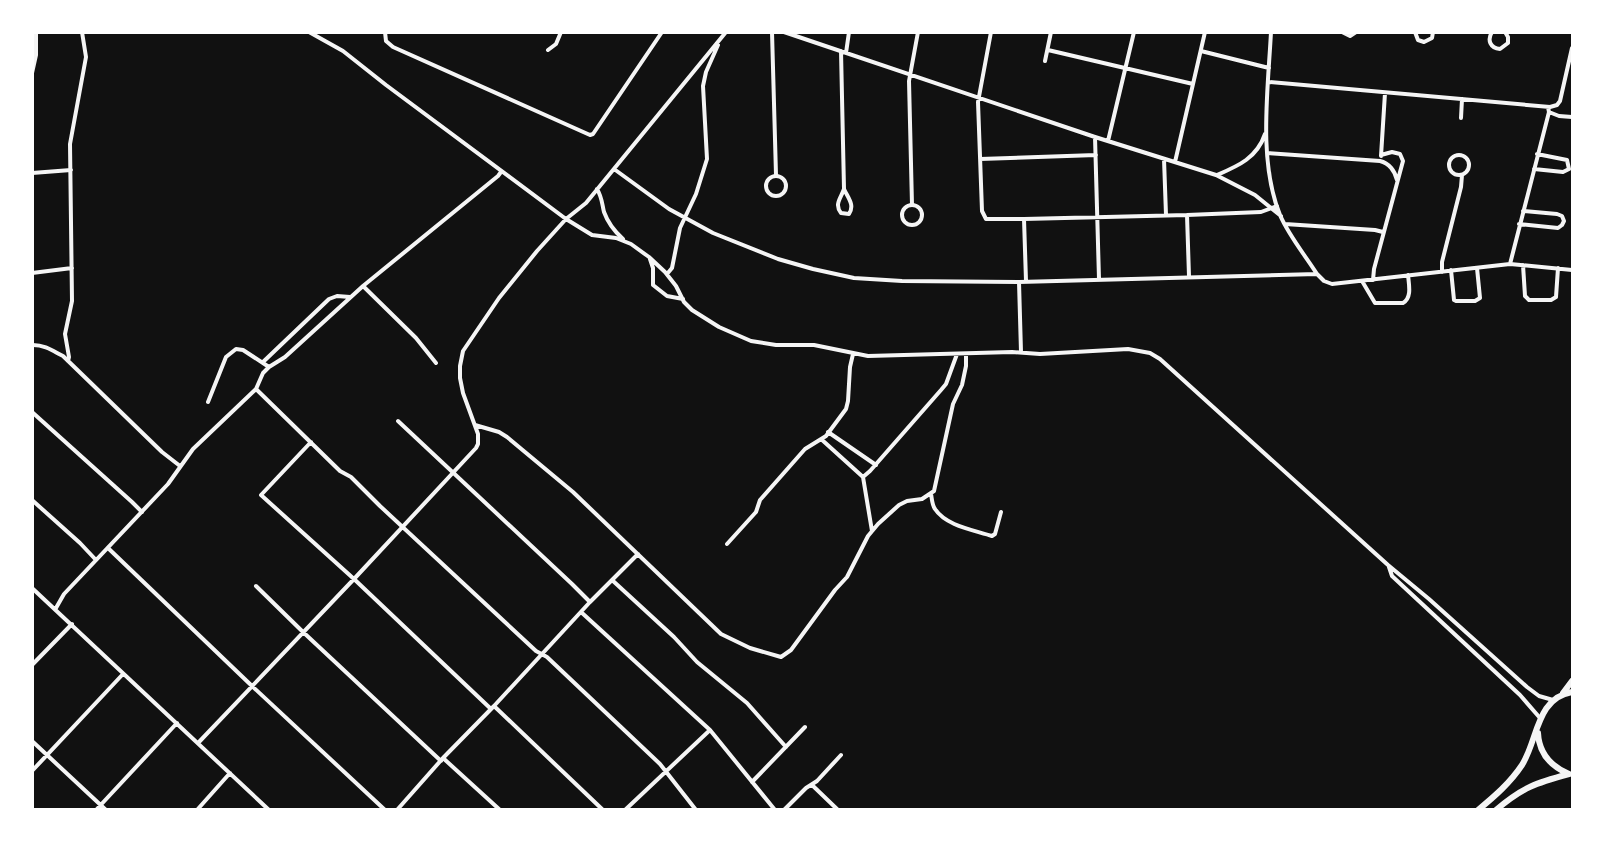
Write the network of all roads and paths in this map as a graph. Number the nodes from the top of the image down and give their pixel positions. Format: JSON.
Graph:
{"nodes":[{"id":1,"x":36,"y":32,"type":"edge"},
{"id":2,"x":82,"y":32,"type":"edge"},
{"id":3,"x":309,"y":32,"type":"edge"},
{"id":4,"x":385,"y":32,"type":"edge"},
{"id":5,"x":561,"y":32,"type":"edge"},
{"id":6,"x":662,"y":32,"type":"edge"},
{"id":7,"x":726,"y":32,"type":"edge"},
{"id":8,"x":772,"y":32,"type":"edge"},
{"id":9,"x":784,"y":32,"type":"edge"},
{"id":10,"x":850,"y":32,"type":"edge"},
{"id":11,"x":918,"y":32,"type":"edge"},
{"id":12,"x":991,"y":32,"type":"edge"},
{"id":13,"x":1051,"y":32,"type":"edge"},
{"id":14,"x":1134,"y":32,"type":"edge"},
{"id":15,"x":1206,"y":32,"type":"edge"},
{"id":16,"x":1271,"y":32,"type":"edge"},
{"id":17,"x":1342,"y":32,"type":"edge"},
{"id":18,"x":1356,"y":32,"type":"edge"},
{"id":19,"x":1415,"y":32,"type":"edge"},
{"id":20,"x":1433,"y":32,"type":"edge"},
{"id":21,"x":1492,"y":32,"type":"edge"},
{"id":22,"x":1506,"y":32,"type":"edge"},
{"id":23,"x":719,"y":40,"type":"junction"},
{"id":24,"x":1572,"y":48,"type":"edge"},
{"id":25,"x":548,"y":50,"type":"dead end"},
{"id":26,"x":1048,"y":50,"type":"junction"},
{"id":27,"x":841,"y":51,"type":"junction"},
{"id":28,"x":1201,"y":51,"type":"junction"},
{"id":29,"x":846,"y":53,"type":"junction"},
{"id":30,"x":1045,"y":61,"type":"dead end"},
{"id":31,"x":1126,"y":67,"type":"junction"},
{"id":32,"x":1269,"y":68,"type":"junction"},
{"id":33,"x":32,"y":73,"type":"edge"},
{"id":34,"x":910,"y":74,"type":"junction"},
{"id":35,"x":1269,"y":82,"type":"junction"},
{"id":36,"x":1193,"y":84,"type":"junction"},
{"id":37,"x":1385,"y":93,"type":"junction"},
{"id":38,"x":978,"y":97,"type":"junction"},
{"id":39,"x":1462,"y":99,"type":"junction"},
{"id":40,"x":1548,"y":107,"type":"junction"},
{"id":41,"x":1550,"y":112,"type":"junction"},
{"id":42,"x":1572,"y":117,"type":"edge"},
{"id":43,"x":1461,"y":118,"type":"dead end"},
{"id":44,"x":1266,"y":130,"type":"junction"},
{"id":45,"x":1095,"y":137,"type":"junction"},
{"id":46,"x":1108,"y":141,"type":"junction"},
{"id":47,"x":1267,"y":154,"type":"junction"},
{"id":48,"x":1537,"y":154,"type":"junction"},
{"id":49,"x":1096,"y":155,"type":"junction"},
{"id":50,"x":1381,"y":155,"type":"junction"},
{"id":51,"x":980,"y":159,"type":"junction"},
{"id":52,"x":1164,"y":159,"type":"junction"},
{"id":53,"x":1380,"y":161,"type":"junction"},
{"id":54,"x":1175,"y":162,"type":"junction"},
{"id":55,"x":614,"y":169,"type":"junction"},
{"id":56,"x":1534,"y":169,"type":"junction"},
{"id":57,"x":70,"y":170,"type":"junction"},
{"id":58,"x":32,"y":172,"type":"edge"},
{"id":59,"x":501,"y":172,"type":"junction"},
{"id":60,"x":1216,"y":175,"type":"junction"},
{"id":61,"x":1462,"y":175,"type":"junction"},
{"id":62,"x":776,"y":176,"type":"junction"},
{"id":63,"x":1397,"y":180,"type":"junction"},
{"id":64,"x":597,"y":189,"type":"junction"},
{"id":65,"x":844,"y":189,"type":"junction"},
{"id":66,"x":912,"y":205,"type":"junction"},
{"id":67,"x":1277,"y":206,"type":"junction"},
{"id":68,"x":1272,"y":208,"type":"junction"},
{"id":69,"x":1523,"y":211,"type":"junction"},
{"id":70,"x":1187,"y":215,"type":"junction"},
{"id":71,"x":1166,"y":216,"type":"junction"},
{"id":72,"x":1281,"y":216,"type":"junction"},
{"id":73,"x":1097,"y":217,"type":"junction"},
{"id":74,"x":686,"y":218,"type":"junction"},
{"id":75,"x":566,"y":219,"type":"junction"},
{"id":76,"x":1024,"y":219,"type":"junction"},
{"id":77,"x":1285,"y":224,"type":"junction"},
{"id":78,"x":1519,"y":224,"type":"junction"},
{"id":79,"x":1383,"y":232,"type":"junction"},
{"id":80,"x":624,"y":240,"type":"junction"},
{"id":81,"x":649,"y":257,"type":"junction"},
{"id":82,"x":1510,"y":264,"type":"junction"},
{"id":83,"x":1523,"y":265,"type":"junction"},
{"id":84,"x":72,"y":268,"type":"junction"},
{"id":85,"x":1477,"y":268,"type":"junction"},
{"id":86,"x":1558,"y":268,"type":"junction"},
{"id":87,"x":1452,"y":270,"type":"junction"},
{"id":88,"x":1572,"y":270,"type":"edge"},
{"id":89,"x":1442,"y":272,"type":"junction"},
{"id":90,"x":32,"y":273,"type":"edge"},
{"id":91,"x":667,"y":274,"type":"junction"},
{"id":92,"x":1317,"y":274,"type":"junction"},
{"id":93,"x":1408,"y":275,"type":"junction"},
{"id":94,"x":1189,"y":276,"type":"junction"},
{"id":95,"x":1099,"y":279,"type":"junction"},
{"id":96,"x":1373,"y":280,"type":"junction"},
{"id":97,"x":1026,"y":281,"type":"junction"},
{"id":98,"x":1362,"y":281,"type":"junction"},
{"id":99,"x":1019,"y":282,"type":"junction"},
{"id":100,"x":363,"y":286,"type":"junction"},
{"id":101,"x":350,"y":297,"type":"junction"},
{"id":102,"x":683,"y":299,"type":"junction"},
{"id":103,"x":34,"y":345,"type":"edge"},
{"id":104,"x":1021,"y":352,"type":"junction"},
{"id":105,"x":853,"y":354,"type":"junction"},
{"id":106,"x":957,"y":354,"type":"junction"},
{"id":107,"x":966,"y":354,"type":"junction"},
{"id":108,"x":68,"y":361,"type":"junction"},
{"id":109,"x":263,"y":362,"type":"junction"},
{"id":110,"x":436,"y":363,"type":"dead end"},
{"id":111,"x":269,"y":367,"type":"junction"},
{"id":112,"x":256,"y":389,"type":"junction"},
{"id":113,"x":208,"y":402,"type":"dead end"},
{"id":114,"x":32,"y":412,"type":"edge"},
{"id":115,"x":398,"y":421,"type":"dead end"},
{"id":116,"x":475,"y":425,"type":"junction"},
{"id":117,"x":828,"y":432,"type":"junction"},
{"id":118,"x":821,"y":439,"type":"junction"},
{"id":119,"x":311,"y":442,"type":"junction"},
{"id":120,"x":876,"y":465,"type":"junction"},
{"id":121,"x":180,"y":466,"type":"junction"},
{"id":122,"x":454,"y":473,"type":"junction"},
{"id":123,"x":863,"y":477,"type":"junction"},
{"id":124,"x":931,"y":494,"type":"junction"},
{"id":125,"x":32,"y":500,"type":"edge"},
{"id":126,"x":142,"y":512,"type":"junction"},
{"id":127,"x":1001,"y":512,"type":"dead end"},
{"id":128,"x":402,"y":527,"type":"junction"},
{"id":129,"x":872,"y":531,"type":"junction"},
{"id":130,"x":727,"y":544,"type":"dead end"},
{"id":131,"x":109,"y":549,"type":"junction"},
{"id":132,"x":638,"y":554,"type":"junction"},
{"id":133,"x":96,"y":560,"type":"junction"},
{"id":134,"x":1388,"y":565,"type":"junction"},
{"id":135,"x":354,"y":580,"type":"junction"},
{"id":136,"x":612,"y":580,"type":"junction"},
{"id":137,"x":256,"y":586,"type":"dead end"},
{"id":138,"x":32,"y":588,"type":"edge"},
{"id":139,"x":590,"y":602,"type":"junction"},
{"id":140,"x":56,"y":608,"type":"junction"},
{"id":141,"x":581,"y":612,"type":"junction"},
{"id":142,"x":72,"y":624,"type":"junction"},
{"id":143,"x":303,"y":632,"type":"junction"},
{"id":144,"x":542,"y":654,"type":"junction"},
{"id":145,"x":32,"y":666,"type":"edge"},
{"id":146,"x":123,"y":674,"type":"junction"},
{"id":147,"x":1572,"y":681,"type":"edge"},
{"id":148,"x":252,"y":686,"type":"junction"},
{"id":149,"x":1572,"y":692,"type":"edge"},
{"id":150,"x":1561,"y":695,"type":"junction"},
{"id":151,"x":1554,"y":700,"type":"junction"},
{"id":152,"x":493,"y":708,"type":"junction"},
{"id":153,"x":1540,"y":718,"type":"junction"},
{"id":154,"x":177,"y":723,"type":"junction"},
{"id":155,"x":805,"y":727,"type":"dead end"},
{"id":156,"x":1538,"y":729,"type":"junction"},
{"id":157,"x":710,"y":730,"type":"junction"},
{"id":158,"x":32,"y":741,"type":"edge"},
{"id":159,"x":199,"y":742,"type":"junction"},
{"id":160,"x":786,"y":747,"type":"junction"},
{"id":161,"x":48,"y":754,"type":"junction"},
{"id":162,"x":841,"y":755,"type":"dead end"},
{"id":163,"x":442,"y":759,"type":"junction"},
{"id":164,"x":667,"y":771,"type":"junction"},
{"id":165,"x":32,"y":772,"type":"edge"},
{"id":166,"x":230,"y":773,"type":"junction"},
{"id":167,"x":1571,"y":774,"type":"edge"},
{"id":168,"x":752,"y":782,"type":"junction"},
{"id":169,"x":812,"y":785,"type":"junction"},
{"id":170,"x":101,"y":804,"type":"junction"},
{"id":171,"x":96,"y":810,"type":"edge"},
{"id":172,"x":106,"y":810,"type":"edge"},
{"id":173,"x":197,"y":810,"type":"edge"},
{"id":174,"x":269,"y":810,"type":"edge"},
{"id":175,"x":385,"y":810,"type":"edge"},
{"id":176,"x":397,"y":810,"type":"edge"},
{"id":177,"x":500,"y":810,"type":"edge"},
{"id":178,"x":603,"y":810,"type":"edge"},
{"id":179,"x":625,"y":810,"type":"edge"},
{"id":180,"x":696,"y":810,"type":"edge"},
{"id":181,"x":775,"y":810,"type":"edge"},
{"id":182,"x":784,"y":810,"type":"edge"},
{"id":183,"x":838,"y":810,"type":"edge"},
{"id":184,"x":1478,"y":810,"type":"edge"},
{"id":185,"x":1496,"y":810,"type":"edge"}],
"edges":[{"from":1,"to":33,"type":"street"},
{"from":2,"to":57,"type":"street"},
{"from":3,"to":59,"type":"street"},
{"from":4,"to":6,"type":"street"},
{"from":5,"to":25,"type":"street"},
{"from":7,"to":23,"type":"street"},
{"from":8,"to":62,"type":"street"},
{"from":9,"to":27,"type":"street"},
{"from":10,"to":29,"type":"street"},
{"from":11,"to":34,"type":"street"},
{"from":12,"to":38,"type":"street"},
{"from":13,"to":26,"type":"street"},
{"from":14,"to":31,"type":"street"},
{"from":15,"to":28,"type":"street"},
{"from":16,"to":32,"type":"street"},
{"from":17,"to":18,"type":"street"},
{"from":19,"to":20,"type":"street"},
{"from":21,"to":22,"type":"street"},
{"from":23,"to":55,"type":"street"},
{"from":23,"to":74,"type":"street"},
{"from":24,"to":40,"type":"street"},
{"from":26,"to":30,"type":"street"},
{"from":26,"to":31,"type":"street"},
{"from":27,"to":29,"type":"street"},
{"from":27,"to":65,"type":"street"},
{"from":28,"to":32,"type":"street"},
{"from":28,"to":36,"type":"street"},
{"from":29,"to":34,"type":"street"},
{"from":31,"to":36,"type":"street"},
{"from":31,"to":46,"type":"street"},
{"from":32,"to":35,"type":"street"},
{"from":34,"to":38,"type":"street"},
{"from":34,"to":66,"type":"street"},
{"from":35,"to":37,"type":"street"},
{"from":35,"to":44,"type":"street"},
{"from":36,"to":54,"type":"street"},
{"from":37,"to":39,"type":"street"},
{"from":37,"to":50,"type":"street"},
{"from":38,"to":45,"type":"street"},
{"from":38,"to":51,"type":"street"},
{"from":39,"to":40,"type":"street"},
{"from":39,"to":43,"type":"street"},
{"from":40,"to":41,"type":"street"},
{"from":41,"to":42,"type":"street"},
{"from":41,"to":48,"type":"street"},
{"from":44,"to":47,"type":"street"},
{"from":44,"to":60,"type":"street"},
{"from":45,"to":46,"type":"street"},
{"from":45,"to":49,"type":"street"},
{"from":46,"to":52,"type":"street"},
{"from":47,"to":53,"type":"street"},
{"from":47,"to":67,"type":"street"},
{"from":48,"to":56,"type":"street"},
{"from":48,"to":56,"type":"street"},
{"from":49,"to":51,"type":"street"},
{"from":49,"to":73,"type":"street"},
{"from":50,"to":53,"type":"street"},
{"from":50,"to":63,"type":"street"},
{"from":51,"to":76,"type":"street"},
{"from":52,"to":54,"type":"street"},
{"from":52,"to":71,"type":"street"},
{"from":53,"to":63,"type":"street"},
{"from":54,"to":60,"type":"street"},
{"from":55,"to":64,"type":"street"},
{"from":55,"to":74,"type":"street"},
{"from":56,"to":69,"type":"street"},
{"from":57,"to":58,"type":"street"},
{"from":57,"to":84,"type":"street"},
{"from":59,"to":75,"type":"street"},
{"from":59,"to":100,"type":"street"},
{"from":60,"to":68,"type":"street"},
{"from":61,"to":61,"type":"street"},
{"from":61,"to":89,"type":"street"},
{"from":62,"to":62,"type":"street"},
{"from":63,"to":79,"type":"street"},
{"from":64,"to":75,"type":"street"},
{"from":64,"to":80,"type":"street"},
{"from":65,"to":65,"type":"street"},
{"from":66,"to":66,"type":"street"},
{"from":67,"to":68,"type":"street"},
{"from":67,"to":72,"type":"street"},
{"from":68,"to":70,"type":"street"},
{"from":68,"to":72,"type":"street"},
{"from":69,"to":78,"type":"street"},
{"from":69,"to":78,"type":"street"},
{"from":70,"to":71,"type":"street"},
{"from":70,"to":94,"type":"street"},
{"from":71,"to":73,"type":"street"},
{"from":72,"to":77,"type":"street"},
{"from":73,"to":76,"type":"street"},
{"from":73,"to":95,"type":"street"},
{"from":74,"to":91,"type":"street"},
{"from":74,"to":99,"type":"street"},
{"from":75,"to":80,"type":"street"},
{"from":75,"to":116,"type":"street"},
{"from":76,"to":97,"type":"street"},
{"from":77,"to":79,"type":"street"},
{"from":77,"to":92,"type":"street"},
{"from":78,"to":82,"type":"street"},
{"from":79,"to":96,"type":"street"},
{"from":80,"to":81,"type":"street"},
{"from":81,"to":91,"type":"street"},
{"from":81,"to":102,"type":"street"},
{"from":82,"to":83,"type":"street"},
{"from":82,"to":85,"type":"street"},
{"from":83,"to":86,"type":"street"},
{"from":83,"to":86,"type":"street"},
{"from":84,"to":90,"type":"street"},
{"from":84,"to":108,"type":"street"},
{"from":85,"to":87,"type":"street"},
{"from":85,"to":87,"type":"street"},
{"from":86,"to":88,"type":"street"},
{"from":87,"to":89,"type":"street"},
{"from":89,"to":93,"type":"street"},
{"from":91,"to":102,"type":"street"},
{"from":92,"to":94,"type":"street"},
{"from":92,"to":98,"type":"street"},
{"from":93,"to":96,"type":"street"},
{"from":93,"to":98,"type":"street"},
{"from":94,"to":95,"type":"street"},
{"from":95,"to":97,"type":"street"},
{"from":96,"to":98,"type":"street"},
{"from":97,"to":99,"type":"street"},
{"from":99,"to":104,"type":"street"},
{"from":100,"to":101,"type":"street"},
{"from":100,"to":110,"type":"street"},
{"from":101,"to":109,"type":"street"},
{"from":101,"to":111,"type":"street"},
{"from":102,"to":105,"type":"street"},
{"from":103,"to":108,"type":"street"},
{"from":104,"to":107,"type":"street"},
{"from":104,"to":134,"type":"street"},
{"from":105,"to":106,"type":"street"},
{"from":105,"to":117,"type":"street"},
{"from":106,"to":107,"type":"street"},
{"from":106,"to":120,"type":"street"},
{"from":107,"to":124,"type":"street"},
{"from":108,"to":121,"type":"street"},
{"from":109,"to":111,"type":"street"},
{"from":109,"to":113,"type":"street"},
{"from":111,"to":112,"type":"street"},
{"from":112,"to":119,"type":"street"},
{"from":112,"to":121,"type":"street"},
{"from":114,"to":126,"type":"street"},
{"from":115,"to":122,"type":"street"},
{"from":116,"to":122,"type":"street"},
{"from":116,"to":132,"type":"street"},
{"from":117,"to":118,"type":"street"},
{"from":117,"to":120,"type":"street"},
{"from":118,"to":123,"type":"street"},
{"from":118,"to":130,"type":"street"},
{"from":119,"to":128,"type":"street"},
{"from":119,"to":135,"type":"street"},
{"from":120,"to":123,"type":"street"},
{"from":121,"to":126,"type":"street"},
{"from":122,"to":128,"type":"street"},
{"from":122,"to":139,"type":"street"},
{"from":123,"to":129,"type":"street"},
{"from":124,"to":127,"type":"street"},
{"from":124,"to":129,"type":"street"},
{"from":125,"to":133,"type":"street"},
{"from":126,"to":131,"type":"street"},
{"from":128,"to":135,"type":"street"},
{"from":128,"to":144,"type":"street"},
{"from":129,"to":132,"type":"street"},
{"from":131,"to":133,"type":"street"},
{"from":131,"to":148,"type":"street"},
{"from":132,"to":136,"type":"street"},
{"from":133,"to":140,"type":"street"},
{"from":134,"to":151,"type":"street"},
{"from":134,"to":153,"type":"street"},
{"from":135,"to":143,"type":"street"},
{"from":135,"to":152,"type":"street"},
{"from":136,"to":139,"type":"street"},
{"from":136,"to":160,"type":"street"},
{"from":137,"to":143,"type":"street"},
{"from":138,"to":140,"type":"street"},
{"from":139,"to":141,"type":"street"},
{"from":140,"to":142,"type":"street"},
{"from":141,"to":144,"type":"street"},
{"from":141,"to":157,"type":"street"},
{"from":142,"to":145,"type":"street"},
{"from":142,"to":146,"type":"street"},
{"from":143,"to":148,"type":"street"},
{"from":143,"to":163,"type":"street"},
{"from":144,"to":152,"type":"street"},
{"from":144,"to":164,"type":"street"},
{"from":146,"to":154,"type":"street"},
{"from":146,"to":161,"type":"street"},
{"from":147,"to":150,"type":"main road"},
{"from":148,"to":159,"type":"street"},
{"from":148,"to":175,"type":"street"},
{"from":149,"to":150,"type":"main road"},
{"from":150,"to":151,"type":"main road"},
{"from":151,"to":153,"type":"main road"},
{"from":152,"to":163,"type":"street"},
{"from":152,"to":178,"type":"street"},
{"from":153,"to":156,"type":"main road"},
{"from":154,"to":159,"type":"street"},
{"from":154,"to":170,"type":"street"},
{"from":155,"to":160,"type":"street"},
{"from":156,"to":167,"type":"main road"},
{"from":156,"to":184,"type":"main road"},
{"from":157,"to":164,"type":"street"},
{"from":157,"to":168,"type":"street"},
{"from":158,"to":161,"type":"street"},
{"from":159,"to":166,"type":"street"},
{"from":160,"to":168,"type":"street"},
{"from":161,"to":165,"type":"street"},
{"from":161,"to":170,"type":"street"},
{"from":162,"to":169,"type":"street"},
{"from":163,"to":176,"type":"street"},
{"from":163,"to":177,"type":"street"},
{"from":164,"to":179,"type":"street"},
{"from":164,"to":180,"type":"street"},
{"from":166,"to":173,"type":"street"},
{"from":166,"to":174,"type":"street"},
{"from":167,"to":185,"type":"main road"},
{"from":168,"to":181,"type":"street"},
{"from":169,"to":182,"type":"street"},
{"from":169,"to":183,"type":"street"},
{"from":170,"to":171,"type":"street"},
{"from":170,"to":172,"type":"street"}]}
